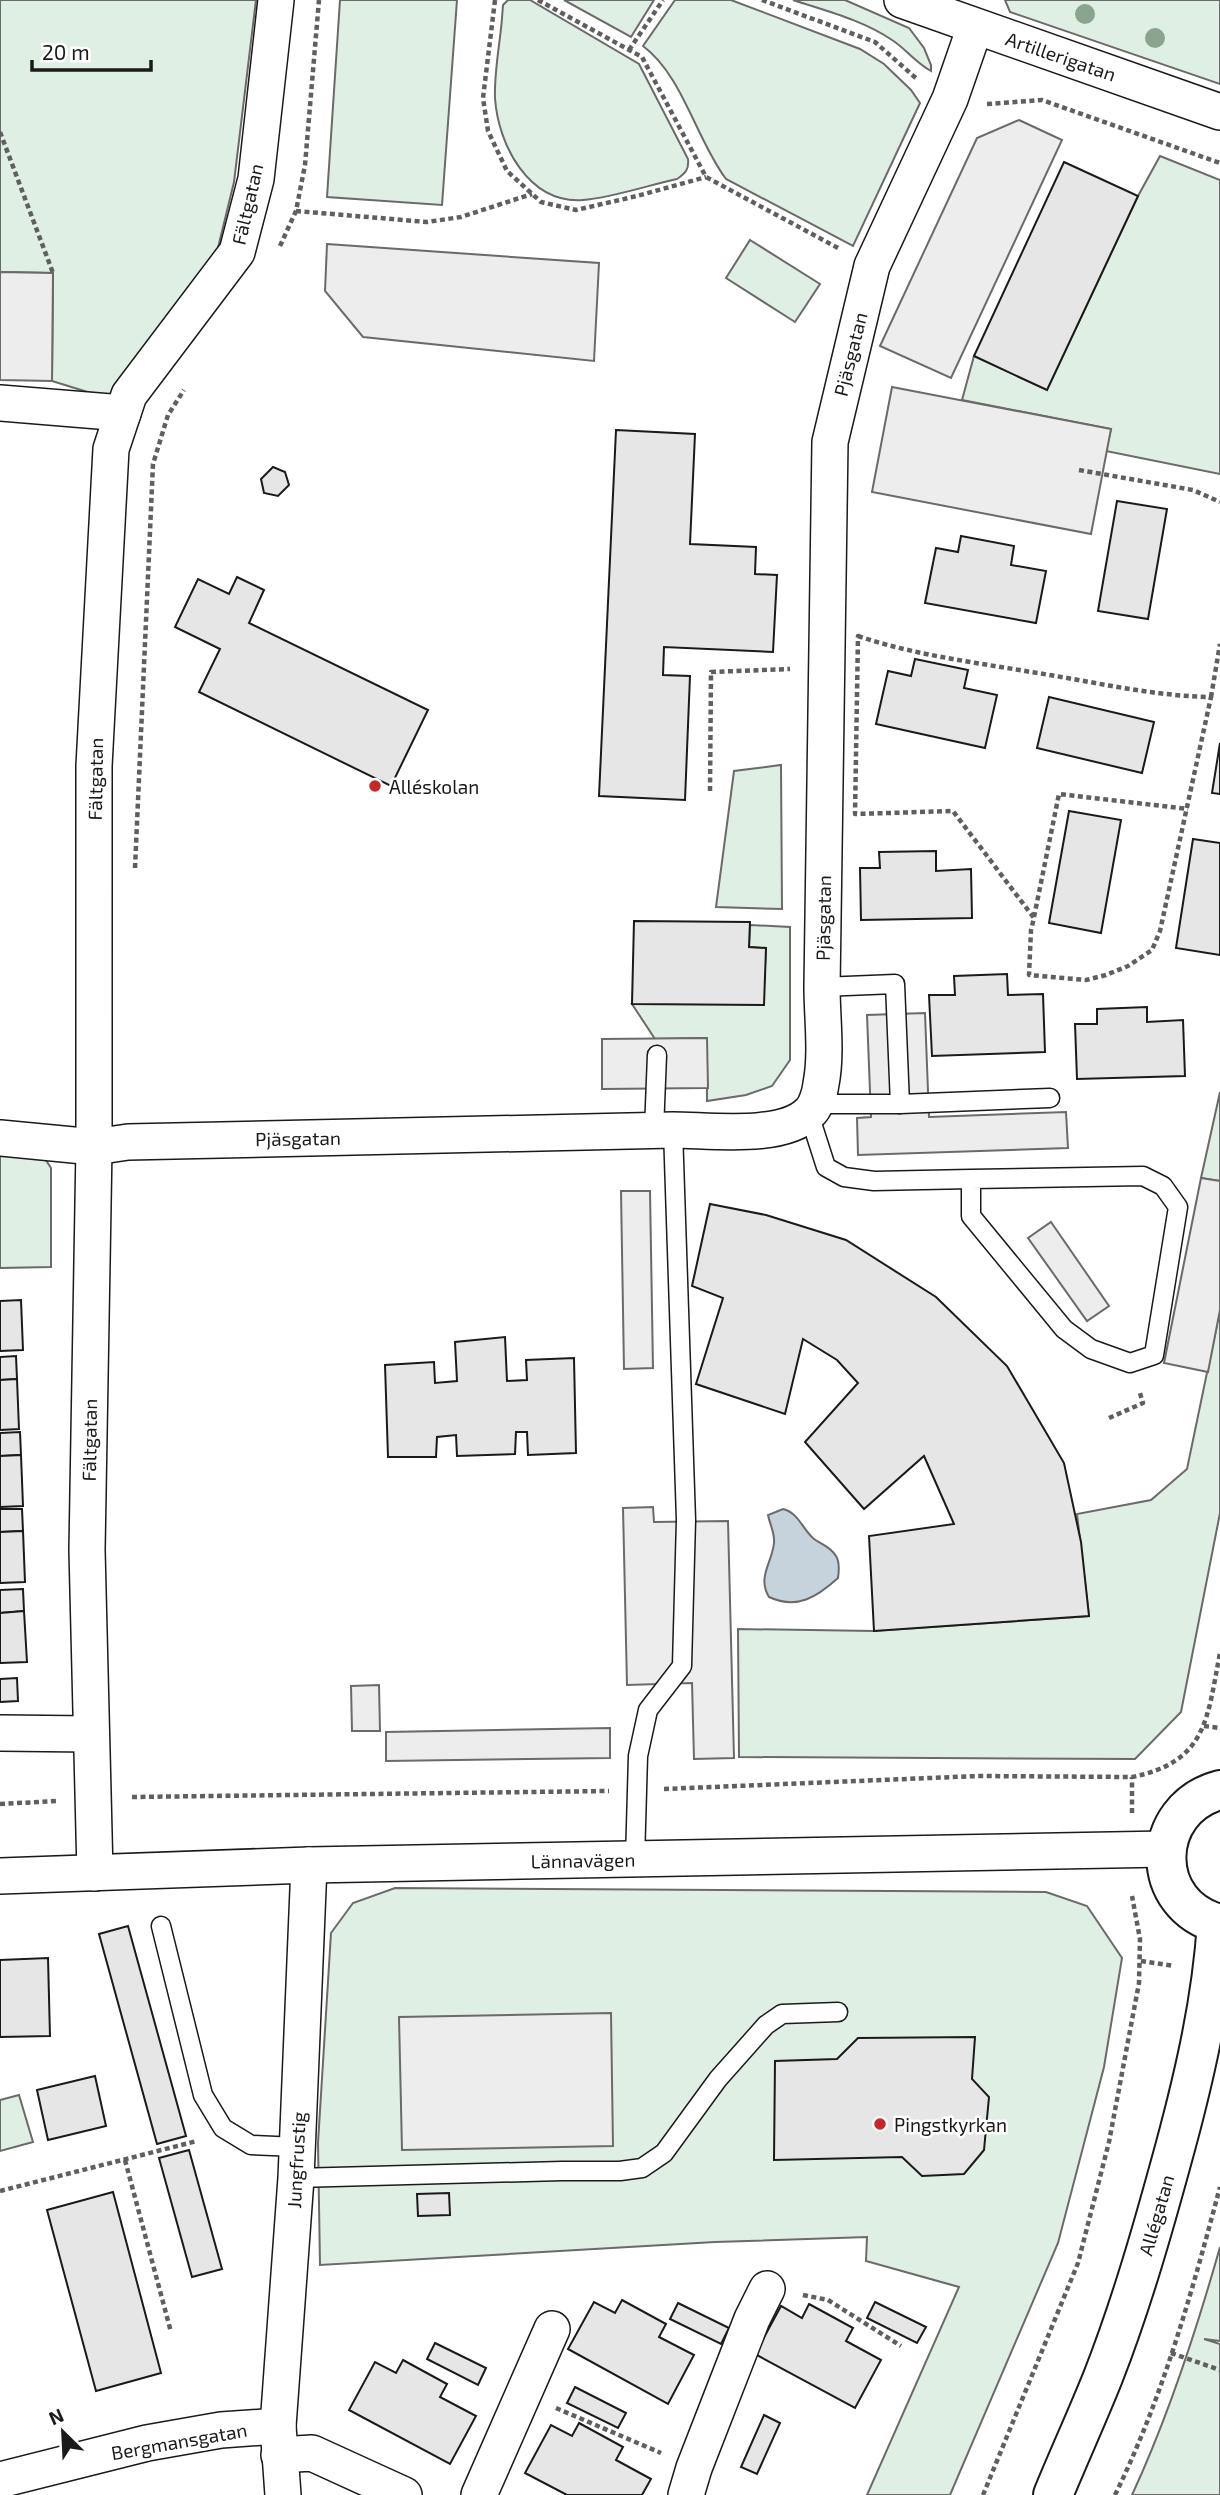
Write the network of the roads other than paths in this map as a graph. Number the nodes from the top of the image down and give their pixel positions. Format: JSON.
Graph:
{"nodes":[{"id":1,"x":275,"y":0,"type":"edge"},
{"id":2,"x":902,"y":0,"type":"edge"},
{"id":3,"x":975,"y":27,"type":"junction"},
{"id":4,"x":1220,"y":112,"type":"edge"},
{"id":5,"x":0,"y":403,"type":"edge"},
{"id":6,"x":122,"y":413,"type":"junction"},
{"id":7,"x":822,"y":987,"type":"junction"},
{"id":8,"x":657,"y":1055,"type":"dead end"},
{"id":9,"x":1050,"y":1098,"type":"dead end"},
{"id":10,"x":900,"y":1104,"type":"junction"},
{"id":11,"x":812,"y":1109,"type":"junction"},
{"id":12,"x":663,"y":1130,"type":"junction"},
{"id":13,"x":0,"y":1139,"type":"edge"},
{"id":14,"x":94,"y":1147,"type":"junction"},
{"id":15,"x":971,"y":1179,"type":"junction"},
{"id":16,"x":0,"y":1733,"type":"edge"},
{"id":17,"x":91,"y":1734,"type":"junction"},
{"id":18,"x":1220,"y":1790,"type":"edge"},
{"id":19,"x":1149,"y":1849,"type":"junction"},
{"id":20,"x":635,"y":1860,"type":"junction"},
{"id":21,"x":309,"y":1865,"type":"junction"},
{"id":22,"x":95,"y":1873,"type":"junction"},
{"id":23,"x":0,"y":1876,"type":"edge"},
{"id":24,"x":1218,"y":1923,"type":"edge"},
{"id":25,"x":161,"y":1926,"type":"dead end"},
{"id":26,"x":838,"y":2012,"type":"dead end"},
{"id":27,"x":296,"y":2163,"type":"junction"},
{"id":28,"x":767,"y":2289,"type":"road end"},
{"id":29,"x":552,"y":2329,"type":"dead end"},
{"id":30,"x":279,"y":2440,"type":"junction"},
{"id":31,"x":0,"y":2480,"type":"edge"},
{"id":32,"x":690,"y":2481,"type":"edge"},
{"id":33,"x":283,"y":2495,"type":"edge"},
{"id":34,"x":404,"y":2495,"type":"edge"},
{"id":35,"x":479,"y":2495,"type":"edge"},
{"id":36,"x":1053,"y":2495,"type":"edge"}],
"edges":[{"from":1,"to":6,"type":"street","name":"Fältgatan"},
{"from":2,"to":3,"type":"street","name":"Artillerigatan"},
{"from":3,"to":4,"type":"street","name":"Artillerigatan"},
{"from":3,"to":7,"type":"street","name":"Pjäsgatan"},
{"from":5,"to":6,"type":"street"},
{"from":6,"to":14,"type":"street","name":"Fältgatan"},
{"from":7,"to":10,"type":"lane"},
{"from":7,"to":11,"type":"street","name":"Pjäsgatan"},
{"from":8,"to":12,"type":"lane"},
{"from":9,"to":10,"type":"lane"},
{"from":10,"to":11,"type":"lane"},
{"from":11,"to":12,"type":"street","name":"Pjäsgatan"},
{"from":11,"to":15,"type":"lane"},
{"from":12,"to":14,"type":"street","name":"Pjäsgatan"},
{"from":12,"to":20,"type":"lane"},
{"from":13,"to":14,"type":"street"},
{"from":14,"to":17,"type":"street","name":"Fältgatan"},
{"from":15,"to":15,"type":"lane"},
{"from":16,"to":17,"type":"street"},
{"from":17,"to":22,"type":"street","name":"Fältgatan"},
{"from":18,"to":19,"type":"street"},
{"from":19,"to":20,"type":"street","name":"Lännavägen"},
{"from":19,"to":24,"type":"street","name":"Allégatan"},
{"from":20,"to":21,"type":"street","name":"Lännavägen"},
{"from":21,"to":22,"type":"street","name":"Lännavägen"},
{"from":21,"to":27,"type":"street","name":"Jungfrustig"},
{"from":22,"to":23,"type":"street","name":"Lännavägen"},
{"from":24,"to":36,"type":"street","name":"Allégatan"},
{"from":25,"to":27,"type":"lane"},
{"from":26,"to":27,"type":"lane"},
{"from":27,"to":30,"type":"street","name":"Jungfrustig"},
{"from":28,"to":32,"type":"street"},
{"from":29,"to":35,"type":"street"},
{"from":30,"to":31,"type":"street","name":"Bergmansgatan"},
{"from":30,"to":33,"type":"street","name":"Jungfrustig"},
{"from":30,"to":34,"type":"street"}]}
